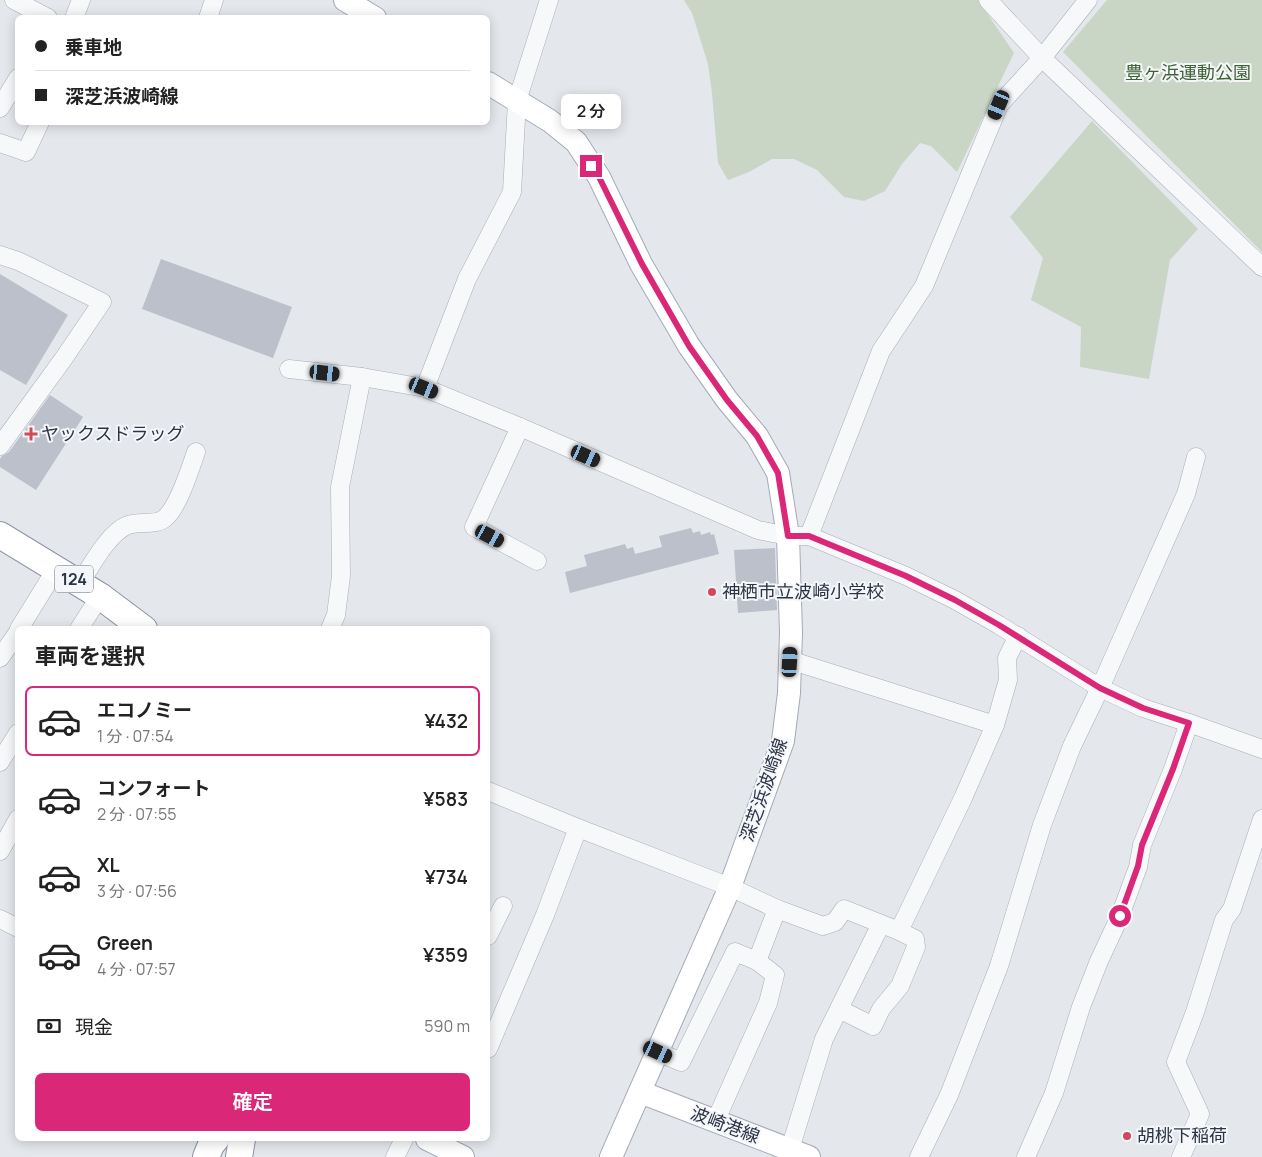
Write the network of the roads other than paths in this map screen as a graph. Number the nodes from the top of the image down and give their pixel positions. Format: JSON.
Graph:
{"nodes":[{"id":1,"x":14,"y":0,"type":"edge"},
{"id":2,"x":81,"y":0,"type":"edge"},
{"id":3,"x":214,"y":0,"type":"edge"},
{"id":4,"x":345,"y":0,"type":"edge"},
{"id":5,"x":549,"y":0,"type":"edge"},
{"id":6,"x":988,"y":0,"type":"edge"},
{"id":7,"x":1088,"y":0,"type":"edge"},
{"id":8,"x":42,"y":15,"type":"edge"},
{"id":9,"x":75,"y":15,"type":"edge"},
{"id":10,"x":209,"y":15,"type":"edge"},
{"id":11,"x":371,"y":15,"type":"edge"},
{"id":12,"x":1042,"y":58,"type":"junction"},
{"id":13,"x":15,"y":83,"type":"edge"},
{"id":14,"x":490,"y":84,"type":"edge"},
{"id":15,"x":517,"y":100,"type":"junction"},
{"id":16,"x":0,"y":108,"type":"edge"},
{"id":17,"x":39,"y":125,"type":"edge"},
{"id":18,"x":0,"y":143,"type":"edge"},
{"id":19,"x":0,"y":255,"type":"edge"},
{"id":20,"x":1262,"y":267,"type":"edge"},
{"id":21,"x":289,"y":369,"type":"dead end"},
{"id":22,"x":362,"y":377,"type":"junction"},
{"id":23,"x":424,"y":388,"type":"junction"},
{"id":24,"x":520,"y":427,"type":"junction"},
{"id":25,"x":0,"y":446,"type":"edge"},
{"id":26,"x":196,"y":452,"type":"dead end"},
{"id":27,"x":1196,"y":457,"type":"dead end"},
{"id":28,"x":0,"y":535,"type":"edge"},
{"id":29,"x":798,"y":536,"type":"junction"},
{"id":30,"x":537,"y":561,"type":"dead end"},
{"id":31,"x":56,"y":568,"type":"junction"},
{"id":32,"x":90,"y":590,"type":"junction"},
{"id":33,"x":20,"y":626,"type":"edge"},
{"id":34,"x":80,"y":626,"type":"edge"},
{"id":35,"x":140,"y":626,"type":"edge"},
{"id":36,"x":331,"y":626,"type":"edge"},
{"id":37,"x":15,"y":635,"type":"edge"},
{"id":38,"x":1018,"y":636,"type":"junction"},
{"id":39,"x":0,"y":658,"type":"edge"},
{"id":40,"x":790,"y":662,"type":"junction"},
{"id":41,"x":1100,"y":688,"type":"junction"},
{"id":42,"x":1189,"y":723,"type":"junction"},
{"id":43,"x":995,"y":725,"type":"junction"},
{"id":44,"x":15,"y":738,"type":"edge"},
{"id":45,"x":1262,"y":749,"type":"edge"},
{"id":46,"x":0,"y":762,"type":"edge"},
{"id":47,"x":490,"y":792,"type":"edge"},
{"id":48,"x":1262,"y":819,"type":"edge"},
{"id":49,"x":15,"y":824,"type":"edge"},
{"id":50,"x":578,"y":828,"type":"junction"},
{"id":51,"x":0,"y":851,"type":"edge"},
{"id":52,"x":730,"y":887,"type":"junction"},
{"id":53,"x":503,"y":906,"type":"dead end"},
{"id":54,"x":777,"y":909,"type":"junction"},
{"id":55,"x":0,"y":919,"type":"edge"},
{"id":56,"x":881,"y":924,"type":"junction"},
{"id":57,"x":15,"y":926,"type":"edge"},
{"id":58,"x":899,"y":931,"type":"junction"},
{"id":59,"x":490,"y":932,"type":"edge"},
{"id":60,"x":757,"y":961,"type":"junction"},
{"id":61,"x":839,"y":1009,"type":"junction"},
{"id":62,"x":490,"y":1044,"type":"edge"},
{"id":63,"x":658,"y":1052,"type":"junction"},
{"id":64,"x":640,"y":1092,"type":"junction"},
{"id":65,"x":715,"y":1122,"type":"junction"},
{"id":66,"x":215,"y":1141,"type":"edge"},
{"id":67,"x":403,"y":1141,"type":"edge"},
{"id":68,"x":800,"y":1153,"type":"edge"},
{"id":69,"x":206,"y":1157,"type":"edge"},
{"id":70,"x":395,"y":1157,"type":"edge"},
{"id":71,"x":611,"y":1157,"type":"edge"},
{"id":72,"x":919,"y":1157,"type":"edge"},
{"id":73,"x":1026,"y":1157,"type":"edge"},
{"id":74,"x":1181,"y":1157,"type":"edge"}],
"edges":[{"from":1,"to":8,"type":"street"},
{"from":2,"to":9,"type":"street"},
{"from":3,"to":10,"type":"street"},
{"from":4,"to":11,"type":"main road"},
{"from":5,"to":15,"type":"street"},
{"from":6,"to":12,"type":"street"},
{"from":7,"to":12,"type":"street"},
{"from":12,"to":20,"type":"street"},
{"from":12,"to":29,"type":"street"},
{"from":13,"to":16,"type":"street"},
{"from":14,"to":15,"type":"main road","name":"深芝浜波崎線"},
{"from":15,"to":23,"type":"street"},
{"from":15,"to":29,"type":"main road","name":"深芝浜波崎線"},
{"from":17,"to":18,"type":"street"},
{"from":19,"to":25,"type":"street"},
{"from":21,"to":22,"type":"street"},
{"from":22,"to":23,"type":"street"},
{"from":22,"to":36,"type":"street"},
{"from":23,"to":24,"type":"street"},
{"from":24,"to":29,"type":"street"},
{"from":24,"to":30,"type":"street"},
{"from":26,"to":32,"type":"street"},
{"from":27,"to":41,"type":"street"},
{"from":28,"to":31,"type":"highway","number":"124"},
{"from":29,"to":38,"type":"street"},
{"from":29,"to":40,"type":"main road","name":"深芝浜波崎線"},
{"from":31,"to":32,"type":"highway","number":"124"},
{"from":31,"to":33,"type":"street"},
{"from":32,"to":34,"type":"street"},
{"from":32,"to":35,"type":"highway","number":"124"},
{"from":37,"to":39,"type":"street"},
{"from":38,"to":41,"type":"street"},
{"from":38,"to":43,"type":"street"},
{"from":40,"to":43,"type":"street"},
{"from":40,"to":52,"type":"main road","name":"深芝浜波崎線"},
{"from":41,"to":42,"type":"street"},
{"from":41,"to":72,"type":"street"},
{"from":42,"to":45,"type":"street"},
{"from":42,"to":73,"type":"street"},
{"from":43,"to":58,"type":"street"},
{"from":44,"to":46,"type":"street"},
{"from":47,"to":50,"type":"street"},
{"from":48,"to":74,"type":"street"},
{"from":49,"to":51,"type":"street"},
{"from":50,"to":52,"type":"street"},
{"from":50,"to":62,"type":"street"},
{"from":52,"to":54,"type":"street"},
{"from":52,"to":63,"type":"main road","name":"深芝浜波崎線"},
{"from":53,"to":59,"type":"street"},
{"from":54,"to":56,"type":"street"},
{"from":54,"to":60,"type":"street"},
{"from":55,"to":57,"type":"street"},
{"from":56,"to":58,"type":"street"},
{"from":56,"to":61,"type":"street"},
{"from":58,"to":61,"type":"street"},
{"from":60,"to":63,"type":"street"},
{"from":60,"to":65,"type":"street"},
{"from":61,"to":68,"type":"street"},
{"from":63,"to":64,"type":"main road","name":"深芝浜波崎線"},
{"from":64,"to":65,"type":"main road","name":"波崎港線"},
{"from":64,"to":71,"type":"main road","name":"深芝浜波崎線"},
{"from":65,"to":68,"type":"main road","name":"波崎港線"},
{"from":66,"to":69,"type":"highway"},
{"from":67,"to":70,"type":"street"}]}
